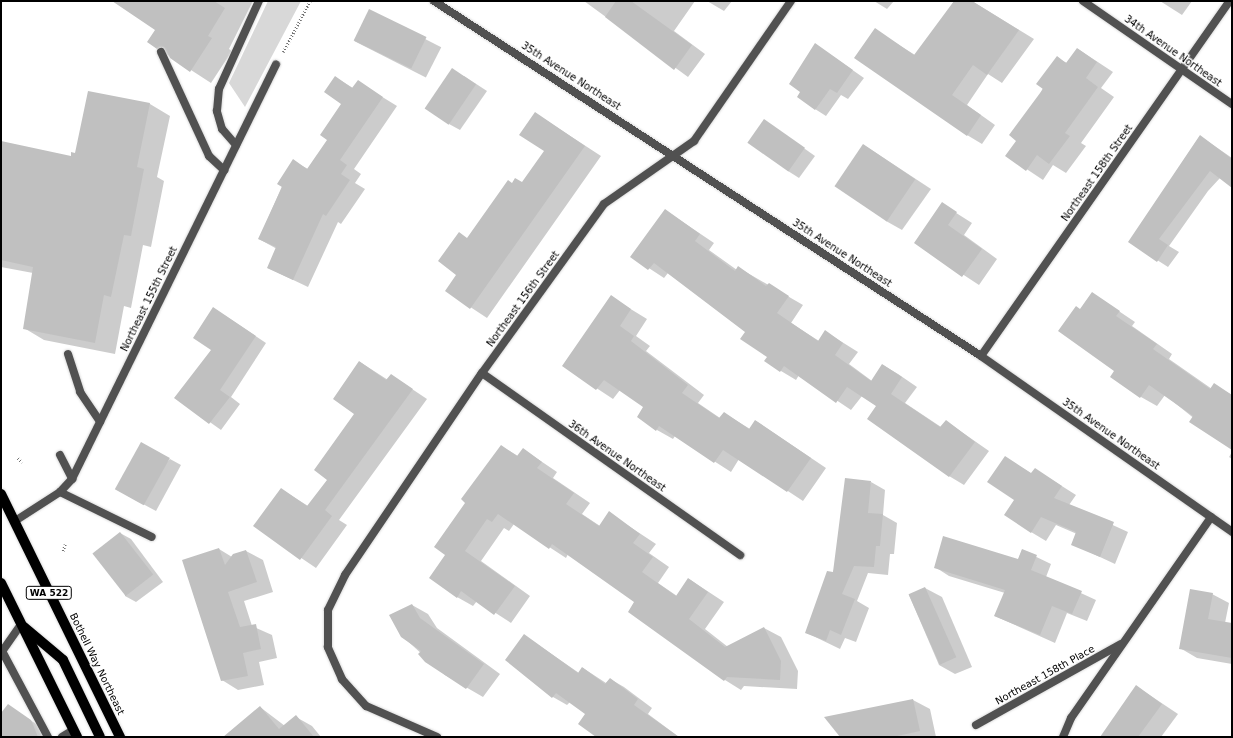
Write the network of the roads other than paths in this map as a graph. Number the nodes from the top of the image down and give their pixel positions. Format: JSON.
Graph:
{"nodes":[{"id":1,"x":259,"y":1,"type":"edge"},
{"id":2,"x":434,"y":1,"type":"edge"},
{"id":3,"x":791,"y":1,"type":"edge"},
{"id":4,"x":1083,"y":1,"type":"edge"},
{"id":5,"x":1230,"y":1,"type":"edge"},
{"id":6,"x":162,"y":52,"type":"dead end"},
{"id":7,"x":276,"y":65,"type":"road end"},
{"id":8,"x":1182,"y":70,"type":"junction"},
{"id":9,"x":1232,"y":104,"type":"edge"},
{"id":10,"x":236,"y":145,"type":"junction"},
{"id":11,"x":675,"y":155,"type":"junction"},
{"id":12,"x":224,"y":170,"type":"junction"},
{"id":13,"x":68,"y":354,"type":"dead end"},
{"id":14,"x":981,"y":356,"type":"junction"},
{"id":15,"x":482,"y":373,"type":"junction"},
{"id":16,"x":100,"y":422,"type":"junction"},
{"id":17,"x":60,"y":455,"type":"dead end"},
{"id":18,"x":72,"y":479,"type":"junction"},
{"id":19,"x":60,"y":492,"type":"junction"},
{"id":20,"x":1,"y":494,"type":"edge"},
{"id":21,"x":1211,"y":517,"type":"junction"},
{"id":22,"x":15,"y":521,"type":"junction"},
{"id":23,"x":1232,"y":532,"type":"edge"},
{"id":24,"x":152,"y":537,"type":"dead end"},
{"id":25,"x":740,"y":555,"type":"dead end"},
{"id":26,"x":1,"y":583,"type":"edge"},
{"id":27,"x":21,"y":624,"type":"junction"},
{"id":28,"x":1124,"y":643,"type":"junction"},
{"id":29,"x":2,"y":652,"type":"edge"},
{"id":30,"x":976,"y":725,"type":"dead end"},
{"id":31,"x":75,"y":733,"type":"edge"},
{"id":32,"x":48,"y":737,"type":"edge"},
{"id":33,"x":62,"y":737,"type":"edge"},
{"id":34,"x":100,"y":737,"type":"edge"},
{"id":35,"x":120,"y":737,"type":"edge"},
{"id":36,"x":437,"y":737,"type":"edge"},
{"id":37,"x":1062,"y":737,"type":"edge"}],
"edges":[{"from":1,"to":10,"type":"street"},
{"from":2,"to":11,"type":"street","name":"35th Avenue Northeast"},
{"from":3,"to":11,"type":"street","name":"Northeast 156th Street"},
{"from":4,"to":8,"type":"street","name":"34th Avenue Northeast"},
{"from":5,"to":8,"type":"street","name":"Northeast 158th Street"},
{"from":6,"to":12,"type":"street"},
{"from":7,"to":10,"type":"street","name":"Northeast 155th Street"},
{"from":8,"to":9,"type":"street","name":"34th Avenue Northeast"},
{"from":8,"to":14,"type":"street","name":"Northeast 158th Street"},
{"from":10,"to":12,"type":"street","name":"Northeast 155th Street"},
{"from":11,"to":14,"type":"street","name":"35th Avenue Northeast"},
{"from":11,"to":15,"type":"street","name":"Northeast 156th Street"},
{"from":12,"to":16,"type":"street","name":"Northeast 155th Street"},
{"from":13,"to":16,"type":"street"},
{"from":14,"to":21,"type":"street","name":"35th Avenue Northeast"},
{"from":15,"to":25,"type":"street","name":"36th Avenue Northeast"},
{"from":15,"to":36,"type":"street","name":"Northeast 156th Street"},
{"from":16,"to":18,"type":"street","name":"Northeast 155th Street"},
{"from":17,"to":18,"type":"street"},
{"from":18,"to":19,"type":"street","name":"Northeast 155th Street"},
{"from":19,"to":22,"type":"street","name":"Northeast 155th Street"},
{"from":19,"to":24,"type":"street"},
{"from":20,"to":22,"type":"main road","name":"Bothell Way Northeast","number":"WA 522"},
{"from":21,"to":23,"type":"street","name":"35th Avenue Northeast"},
{"from":21,"to":28,"type":"street","name":"Northeast 158th Place"},
{"from":22,"to":35,"type":"main road","name":"Bothell Way Northeast","number":"WA 522"},
{"from":26,"to":27,"type":"main road","number":"WA 522"},
{"from":27,"to":29,"type":"street"},
{"from":27,"to":31,"type":"main road","number":"WA 522"},
{"from":27,"to":34,"type":"main road"},
{"from":28,"to":30,"type":"street","name":"Northeast 158th Place"},
{"from":28,"to":37,"type":"street","name":"Northeast 158th Place"},
{"from":29,"to":32,"type":"street"},
{"from":31,"to":33,"type":"street"}]}
